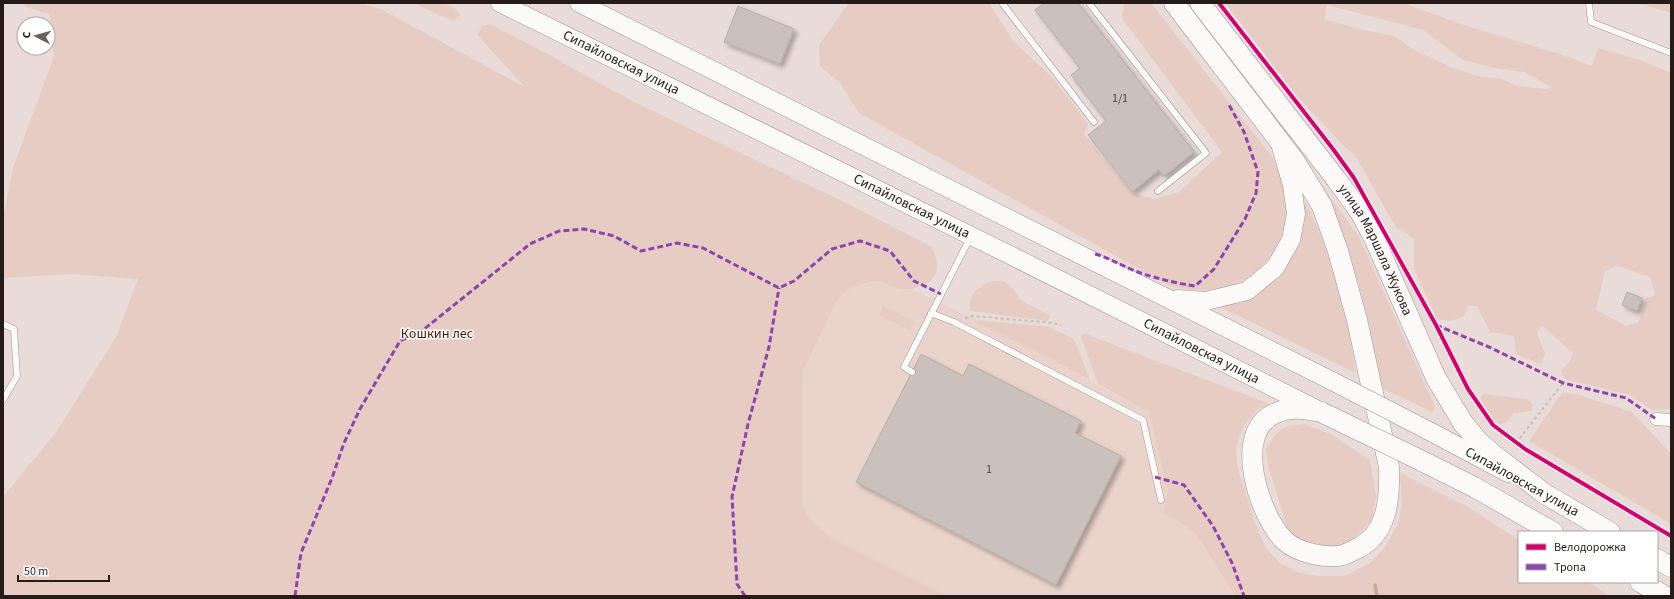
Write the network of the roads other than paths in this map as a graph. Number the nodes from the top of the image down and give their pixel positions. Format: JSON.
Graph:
{"nodes":[{"id":1,"x":500,"y":3,"type":"edge"},
{"id":2,"x":579,"y":3,"type":"edge"},
{"id":3,"x":1002,"y":3,"type":"edge"},
{"id":4,"x":1089,"y":3,"type":"edge"},
{"id":5,"x":1174,"y":3,"type":"edge"},
{"id":6,"x":1200,"y":3,"type":"edge"},
{"id":7,"x":1589,"y":3,"type":"edge"},
{"id":8,"x":1671,"y":53,"type":"edge"},
{"id":9,"x":1094,"y":122,"type":"dead end"},
{"id":10,"x":1275,"y":134,"type":"junction"},
{"id":11,"x":1158,"y":191,"type":"dead end"},
{"id":12,"x":971,"y":236,"type":"junction"},
{"id":13,"x":1170,"y":299,"type":"junction"},
{"id":14,"x":931,"y":313,"type":"junction"},
{"id":15,"x":3,"y":324,"type":"edge"},
{"id":16,"x":912,"y":372,"type":"dead end"},
{"id":17,"x":3,"y":400,"type":"edge"},
{"id":18,"x":1321,"y":412,"type":"junction"},
{"id":19,"x":1656,"y":419,"type":"dead end"},
{"id":20,"x":1671,"y":420,"type":"edge"},
{"id":21,"x":1545,"y":494,"type":"junction"},
{"id":22,"x":1161,"y":500,"type":"dead end"},
{"id":23,"x":1551,"y":531,"type":"edge"},
{"id":24,"x":1608,"y":531,"type":"edge"},
{"id":25,"x":1658,"y":560,"type":"edge"},
{"id":26,"x":1671,"y":567,"type":"edge"},
{"id":27,"x":1642,"y":583,"type":"edge"},
{"id":28,"x":1665,"y":596,"type":"edge"}],
"edges":[{"from":1,"to":12,"type":"main road","name":"Сипайловская улица"},
{"from":2,"to":13,"type":"main road"},
{"from":3,"to":9,"type":"lane"},
{"from":4,"to":11,"type":"lane"},
{"from":5,"to":10,"type":"main road","name":"улица Маршала Жукова"},
{"from":6,"to":21,"type":"main road","name":"улица Маршала Жукова"},
{"from":7,"to":8,"type":"lane"},
{"from":10,"to":13,"type":"main road"},
{"from":10,"to":18,"type":"main road","name":"улица Маршала Жукова"},
{"from":12,"to":14,"type":"lane"},
{"from":12,"to":18,"type":"main road","name":"Сипайловская улица"},
{"from":13,"to":21,"type":"main road","name":"Сипайловская улица","bridge":true},
{"from":14,"to":16,"type":"lane"},
{"from":14,"to":22,"type":"lane"},
{"from":15,"to":17,"type":"lane"},
{"from":18,"to":23,"type":"main road","name":"Сипайловская улица","bridge":true},
{"from":19,"to":20,"type":"street"},
{"from":21,"to":24,"type":"main road","name":"Сипайловская улица"},
{"from":25,"to":26,"type":"main road"},
{"from":27,"to":28,"type":"main road"}]}
